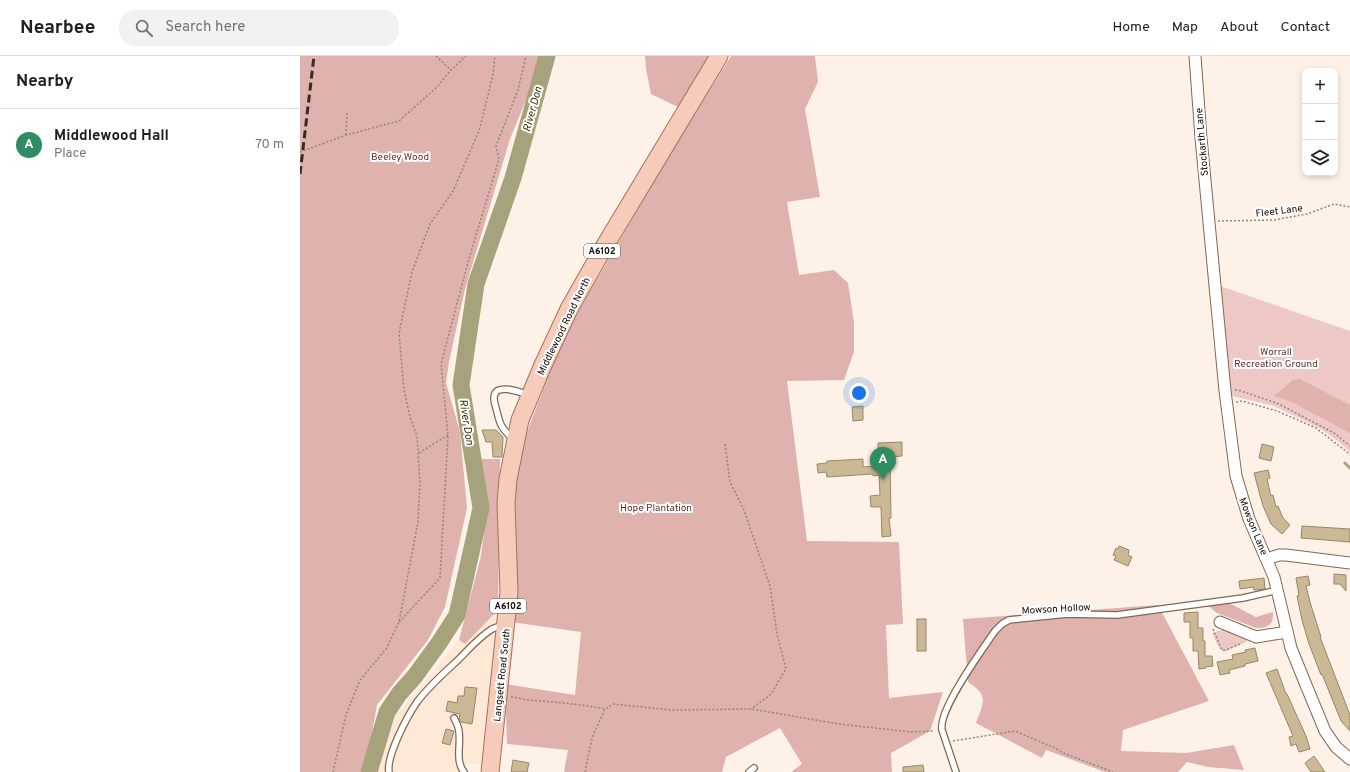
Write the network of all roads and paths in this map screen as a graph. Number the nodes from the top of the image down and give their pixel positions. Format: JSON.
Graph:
{"nodes":[{"id":1,"x":436,"y":56,"type":"edge"},
{"id":2,"x":466,"y":56,"type":"edge"},
{"id":3,"x":496,"y":56,"type":"edge"},
{"id":4,"x":526,"y":56,"type":"edge"},
{"id":5,"x":719,"y":56,"type":"edge"},
{"id":6,"x":1195,"y":56,"type":"edge"},
{"id":7,"x":451,"y":70,"type":"junction"},
{"id":8,"x":346,"y":111,"type":"dead end"},
{"id":9,"x":346,"y":136,"type":"junction"},
{"id":10,"x":300,"y":152,"type":"edge"},
{"id":11,"x":1350,"y":208,"type":"edge"},
{"id":12,"x":1209,"y":224,"type":"junction"},
{"id":13,"x":1225,"y":391,"type":"junction"},
{"id":14,"x":530,"y":395,"type":"junction"},
{"id":15,"x":1226,"y":402,"type":"junction"},
{"id":16,"x":448,"y":435,"type":"junction"},
{"id":17,"x":515,"y":441,"type":"junction"},
{"id":18,"x":725,"y":444,"type":"dead end"},
{"id":19,"x":1350,"y":446,"type":"edge"},
{"id":20,"x":418,"y":453,"type":"junction"},
{"id":21,"x":1350,"y":455,"type":"edge"},
{"id":22,"x":511,"y":459,"type":"joint"},
{"id":23,"x":1267,"y":559,"type":"junction"},
{"id":24,"x":1350,"y":563,"type":"edge"},
{"id":25,"x":1278,"y":590,"type":"junction"},
{"id":26,"x":399,"y":622,"type":"junction"},
{"id":27,"x":1220,"y":622,"type":"joint"},
{"id":28,"x":506,"y":627,"type":"junction"},
{"id":29,"x":1287,"y":632,"type":"junction"},
{"id":30,"x":1251,"y":635,"type":"junction"},
{"id":31,"x":499,"y":695,"type":"junction"},
{"id":32,"x":605,"y":709,"type":"junction"},
{"id":33,"x":751,"y":709,"type":"junction"},
{"id":34,"x":454,"y":718,"type":"dead end"},
{"id":35,"x":942,"y":730,"type":"junction"},
{"id":36,"x":1350,"y":759,"type":"edge"},
{"id":37,"x":754,"y":768,"type":"dead end"},
{"id":38,"x":332,"y":772,"type":"edge"},
{"id":39,"x":389,"y":772,"type":"edge"},
{"id":40,"x":464,"y":772,"type":"edge"},
{"id":41,"x":490,"y":772,"type":"edge"},
{"id":42,"x":585,"y":772,"type":"edge"},
{"id":43,"x":749,"y":772,"type":"edge"},
{"id":44,"x":956,"y":772,"type":"edge"},
{"id":45,"x":1113,"y":772,"type":"edge"}],
"edges":[{"from":1,"to":7,"type":"path"},
{"from":2,"to":7,"type":"path"},
{"from":3,"to":20,"type":"path"},
{"from":4,"to":16,"type":"path"},
{"from":5,"to":14,"type":"main road","name":"Middlewood Road North","number":"A6102"},
{"from":6,"to":12,"type":"street","name":"Stockarth Lane"},
{"from":7,"to":9,"type":"path"},
{"from":8,"to":9,"type":"path"},
{"from":9,"to":10,"type":"path"},
{"from":11,"to":12,"type":"path","name":"Fleet Lane"},
{"from":12,"to":13,"type":"street","name":"Mowson Lane"},
{"from":13,"to":15,"type":"street","name":"Mowson Lane"},
{"from":13,"to":19,"type":"path"},
{"from":14,"to":17,"type":"main road","name":"Middlewood Road North","number":"A6102"},
{"from":14,"to":17,"type":"lane"},
{"from":15,"to":21,"type":"path"},
{"from":15,"to":23,"type":"street","name":"Mowson Lane"},
{"from":16,"to":20,"type":"path"},
{"from":16,"to":26,"type":"path"},
{"from":17,"to":22,"type":"main road","name":"Middlewood Road North","number":"A6102"},
{"from":18,"to":33,"type":"path"},
{"from":20,"to":26,"type":"path"},
{"from":22,"to":28,"type":"main road","name":"Langsett Road South","number":"A6102"},
{"from":23,"to":24,"type":"street"},
{"from":23,"to":25,"type":"street","name":"Mowson Lane"},
{"from":25,"to":29,"type":"street","name":"Mowson Lane"},
{"from":25,"to":35,"type":"lane","name":"Mowson Hollow"},
{"from":26,"to":38,"type":"path"},
{"from":27,"to":30,"type":"street"},
{"from":27,"to":30,"type":"path"},
{"from":28,"to":31,"type":"main road","name":"Langsett Road South","number":"A6102"},
{"from":28,"to":39,"type":"lane"},
{"from":29,"to":30,"type":"street"},
{"from":29,"to":36,"type":"street","name":"Mowson Lane"},
{"from":31,"to":32,"type":"path"},
{"from":31,"to":41,"type":"main road","name":"Langsett Road South","number":"A6102"},
{"from":32,"to":33,"type":"path"},
{"from":32,"to":42,"type":"path"},
{"from":33,"to":35,"type":"path"},
{"from":34,"to":40,"type":"lane"},
{"from":35,"to":44,"type":"lane"},
{"from":35,"to":45,"type":"path"},
{"from":37,"to":43,"type":"lane"}]}
